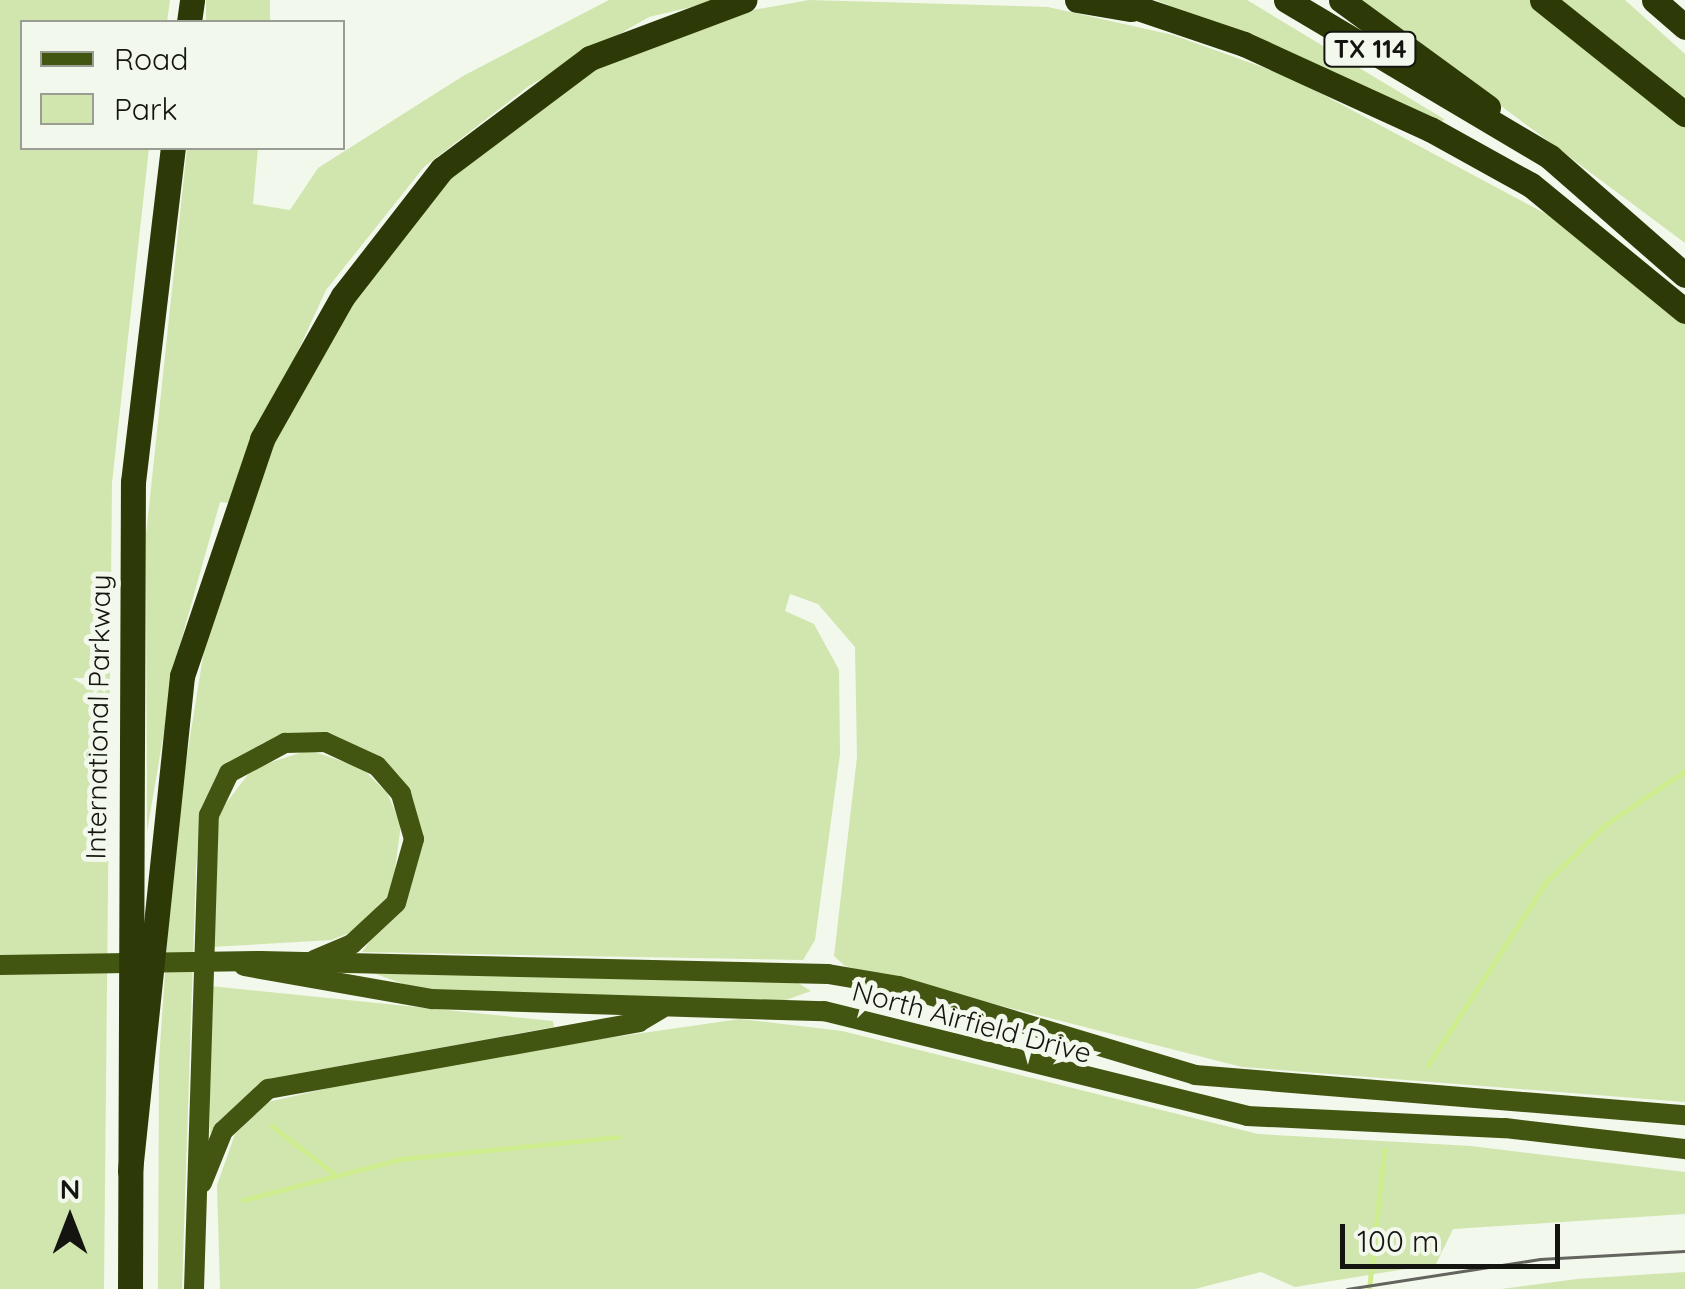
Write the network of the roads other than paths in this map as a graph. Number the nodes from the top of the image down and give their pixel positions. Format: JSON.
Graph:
{"nodes":[{"id":1,"x":744,"y":0,"type":"edge"},
{"id":2,"x":1076,"y":0,"type":"edge"},
{"id":3,"x":1114,"y":0,"type":"edge"},
{"id":4,"x":1286,"y":0,"type":"edge"},
{"id":5,"x":1341,"y":0,"type":"edge"},
{"id":6,"x":1542,"y":0,"type":"edge"},
{"id":7,"x":1654,"y":0,"type":"edge"},
{"id":8,"x":1146,"y":11,"type":"junction"},
{"id":9,"x":1685,"y":27,"type":"edge"},
{"id":10,"x":1685,"y":114,"type":"edge"},
{"id":11,"x":173,"y":150,"type":"edge"},
{"id":12,"x":1550,"y":157,"type":"junction"},
{"id":13,"x":1685,"y":274,"type":"edge"},
{"id":14,"x":1685,"y":312,"type":"edge"},
{"id":15,"x":308,"y":962,"type":"junction"},
{"id":16,"x":0,"y":966,"type":"edge"},
{"id":17,"x":244,"y":966,"type":"junction"},
{"id":18,"x":828,"y":974,"type":"junction"},
{"id":19,"x":662,"y":1008,"type":"junction"},
{"id":20,"x":824,"y":1011,"type":"junction"},
{"id":21,"x":1685,"y":1115,"type":"edge"},
{"id":22,"x":1685,"y":1148,"type":"edge"},
{"id":23,"x":130,"y":1170,"type":"junction"},
{"id":24,"x":196,"y":1204,"type":"junction"},
{"id":25,"x":130,"y":1289,"type":"edge"},
{"id":26,"x":194,"y":1289,"type":"edge"}],
"edges":[{"from":1,"to":23,"type":"highway"},
{"from":2,"to":8,"type":"highway"},
{"from":3,"to":8,"type":"highway"},
{"from":4,"to":12,"type":"highway","number":"TX 114"},
{"from":5,"to":12,"type":"highway"},
{"from":6,"to":10,"type":"highway"},
{"from":7,"to":9,"type":"highway"},
{"from":8,"to":14,"type":"highway"},
{"from":11,"to":23,"type":"highway","name":"International Parkway"},
{"from":12,"to":13,"type":"highway","number":"TX 114"},
{"from":15,"to":17,"type":"main road","name":"North Airfield Drive"},
{"from":15,"to":18,"type":"main road","name":"North Airfield Drive"},
{"from":15,"to":24,"type":"main road"},
{"from":16,"to":17,"type":"main road","name":"North Airfield Drive"},
{"from":17,"to":19,"type":"main road","name":"North Airfield Drive"},
{"from":18,"to":20,"type":"main road"},
{"from":18,"to":21,"type":"main road","name":"North Airfield Drive"},
{"from":19,"to":20,"type":"main road","name":"North Airfield Drive"},
{"from":19,"to":24,"type":"main road"},
{"from":20,"to":22,"type":"main road","name":"North Airfield Drive"},
{"from":23,"to":25,"type":"highway","name":"International Parkway"},
{"from":24,"to":26,"type":"main road"}]}
